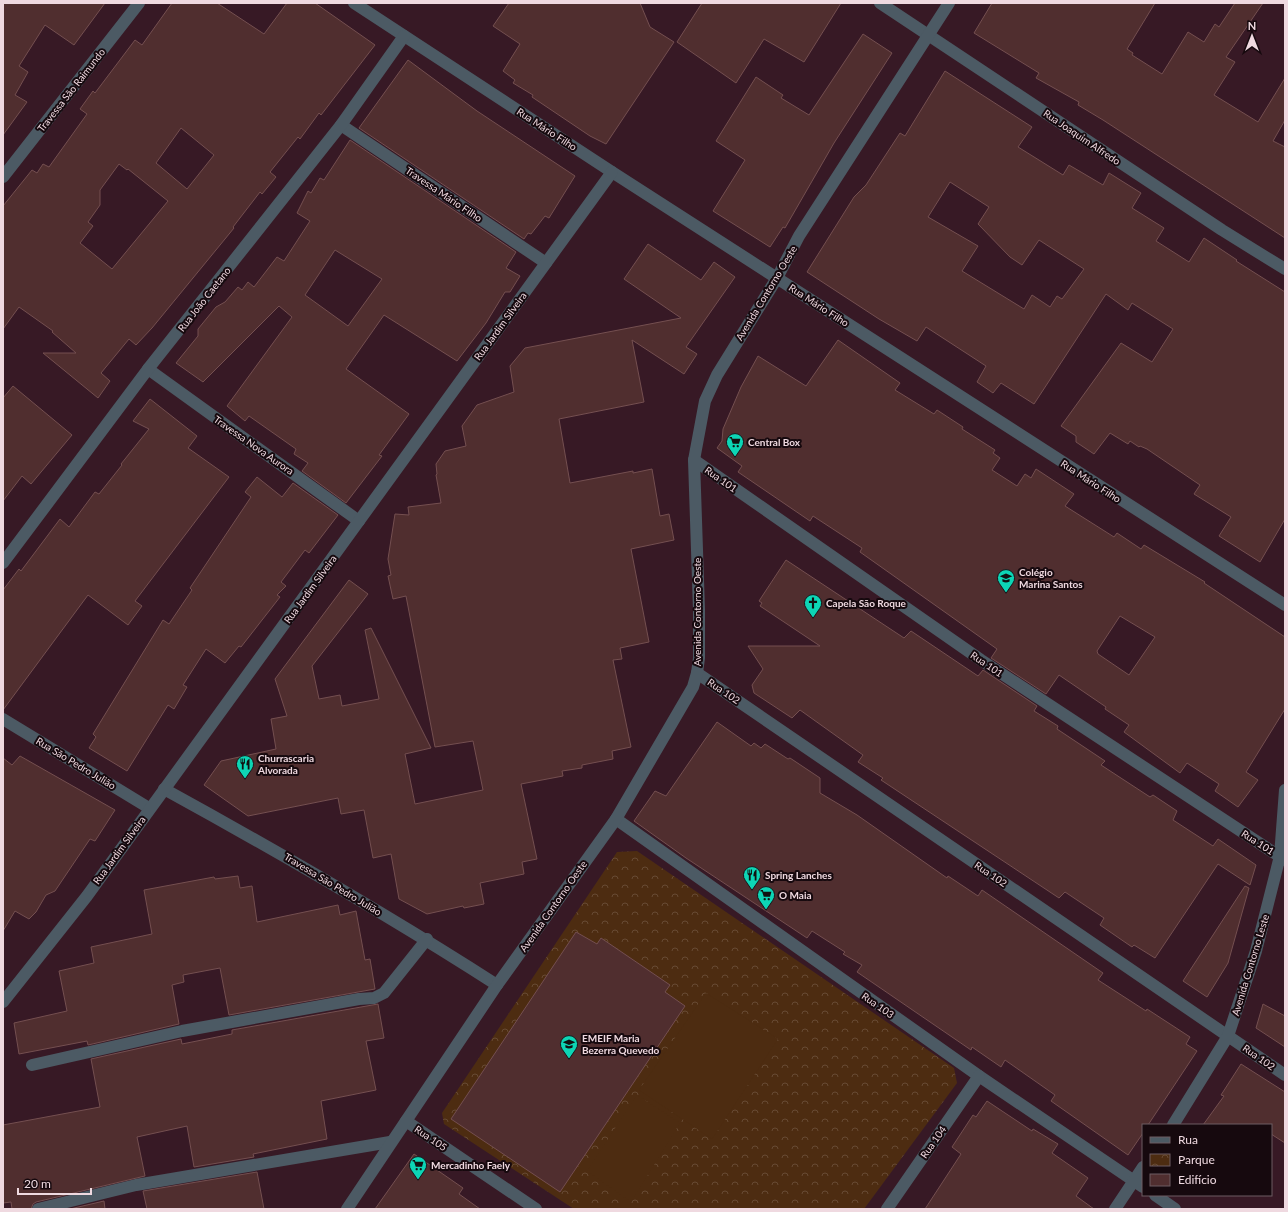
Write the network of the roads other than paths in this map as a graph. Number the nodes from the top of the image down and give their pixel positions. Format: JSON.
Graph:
{"nodes":[{"id":1,"x":139,"y":3,"type":"edge"},
{"id":2,"x":354,"y":3,"type":"edge"},
{"id":3,"x":880,"y":3,"type":"edge"},
{"id":4,"x":949,"y":3,"type":"edge"},
{"id":5,"x":929,"y":35,"type":"junction"},
{"id":6,"x":404,"y":36,"type":"junction"},
{"id":7,"x":341,"y":125,"type":"junction"},
{"id":8,"x":612,"y":172,"type":"junction"},
{"id":9,"x":3,"y":177,"type":"edge"},
{"id":10,"x":546,"y":263,"type":"junction"},
{"id":11,"x":1285,"y":269,"type":"edge"},
{"id":12,"x":777,"y":278,"type":"junction"},
{"id":13,"x":148,"y":369,"type":"junction"},
{"id":14,"x":694,"y":460,"type":"junction"},
{"id":15,"x":359,"y":521,"type":"junction"},
{"id":16,"x":3,"y":563,"type":"edge"},
{"id":17,"x":1285,"y":605,"type":"edge"},
{"id":18,"x":697,"y":673,"type":"junction"},
{"id":19,"x":3,"y":719,"type":"edge"},
{"id":20,"x":164,"y":789,"type":"junction"},
{"id":21,"x":1285,"y":790,"type":"edge"},
{"id":22,"x":149,"y":808,"type":"junction"},
{"id":23,"x":616,"y":819,"type":"junction"},
{"id":24,"x":1282,"y":858,"type":"edge"},
{"id":25,"x":426,"y":939,"type":"junction"},
{"id":26,"x":497,"y":985,"type":"junction"},
{"id":27,"x":3,"y":1002,"type":"edge"},
{"id":28,"x":1228,"y":1036,"type":"junction"},
{"id":29,"x":32,"y":1065,"type":"dead end"},
{"id":30,"x":1285,"y":1075,"type":"edge"},
{"id":31,"x":979,"y":1076,"type":"junction"},
{"id":32,"x":406,"y":1121,"type":"junction"},
{"id":33,"x":1174,"y":1124,"type":"edge"},
{"id":34,"x":390,"y":1142,"type":"junction"},
{"id":35,"x":1142,"y":1170,"type":"edge"},
{"id":36,"x":1138,"y":1184,"type":"edge"},
{"id":37,"x":1156,"y":1196,"type":"edge"},
{"id":38,"x":38,"y":1209,"type":"edge"},
{"id":39,"x":347,"y":1209,"type":"edge"},
{"id":40,"x":536,"y":1209,"type":"edge"},
{"id":41,"x":887,"y":1209,"type":"edge"},
{"id":42,"x":1115,"y":1209,"type":"edge"},
{"id":43,"x":1175,"y":1209,"type":"edge"}],
"edges":[{"from":1,"to":9,"type":"street","name":"Travessa São Raimundo"},
{"from":2,"to":6,"type":"street","name":"Rua Mário Filho"},
{"from":3,"to":5,"type":"street","name":"Rua Joaquim Alfredo"},
{"from":4,"to":5,"type":"street","name":"Avenida Contorno Oeste"},
{"from":5,"to":11,"type":"street","name":"Rua Joaquim Alfredo"},
{"from":5,"to":12,"type":"street","name":"Avenida Contorno Oeste"},
{"from":6,"to":7,"type":"street","name":"Rua João Caetano"},
{"from":6,"to":8,"type":"street","name":"Rua Mário Filho"},
{"from":7,"to":10,"type":"street","name":"Travessa Mário Filho"},
{"from":7,"to":13,"type":"street","name":"Rua João Caetano"},
{"from":8,"to":10,"type":"street","name":"Rua Jardim Silveira"},
{"from":8,"to":12,"type":"street","name":"Rua Mário Filho"},
{"from":10,"to":15,"type":"street","name":"Rua Jardim Silveira"},
{"from":12,"to":14,"type":"street","name":"Avenida Contorno Oeste"},
{"from":12,"to":17,"type":"street","name":"Rua Mário Filho"},
{"from":13,"to":15,"type":"street","name":"Travessa Nova Aurora"},
{"from":13,"to":16,"type":"street","name":"Rua João Caetano"},
{"from":14,"to":18,"type":"street","name":"Avenida Contorno Oeste"},
{"from":14,"to":24,"type":"street","name":"Rua 101"},
{"from":15,"to":20,"type":"street","name":"Rua Jardim Silveira"},
{"from":18,"to":23,"type":"street","name":"Avenida Contorno Oeste"},
{"from":18,"to":28,"type":"street","name":"Rua 102"},
{"from":19,"to":22,"type":"street","name":"Rua São Pedro Julião"},
{"from":20,"to":22,"type":"street","name":"Rua Jardim Silveira"},
{"from":20,"to":25,"type":"street","name":"Travessa São Pedro Julião"},
{"from":21,"to":24,"type":"street","name":"Avenida Contorno Leste"},
{"from":22,"to":27,"type":"street","name":"Rua Jardim Silveira"},
{"from":23,"to":26,"type":"street","name":"Avenida Contorno Oeste"},
{"from":23,"to":31,"type":"street","name":"Rua 103"},
{"from":24,"to":28,"type":"street","name":"Avenida Contorno Leste"},
{"from":25,"to":26,"type":"street","name":"Travessa São Pedro Julião"},
{"from":25,"to":29,"type":"street"},
{"from":26,"to":32,"type":"street","name":"Avenida Contorno Oeste"},
{"from":28,"to":30,"type":"street","name":"Rua 102"},
{"from":28,"to":33,"type":"street","name":"Avenida Contorno Leste"},
{"from":31,"to":36,"type":"street","name":"Rua 103"},
{"from":31,"to":41,"type":"street","name":"Rua 104"},
{"from":32,"to":34,"type":"street","name":"Avenida Contorno Oeste"},
{"from":32,"to":40,"type":"street","name":"Rua 105"},
{"from":34,"to":38,"type":"street"},
{"from":34,"to":39,"type":"street","name":"Avenida Contorno Oeste"},
{"from":35,"to":36,"type":"street"},
{"from":36,"to":42,"type":"street"},
{"from":37,"to":43,"type":"street"}]}
